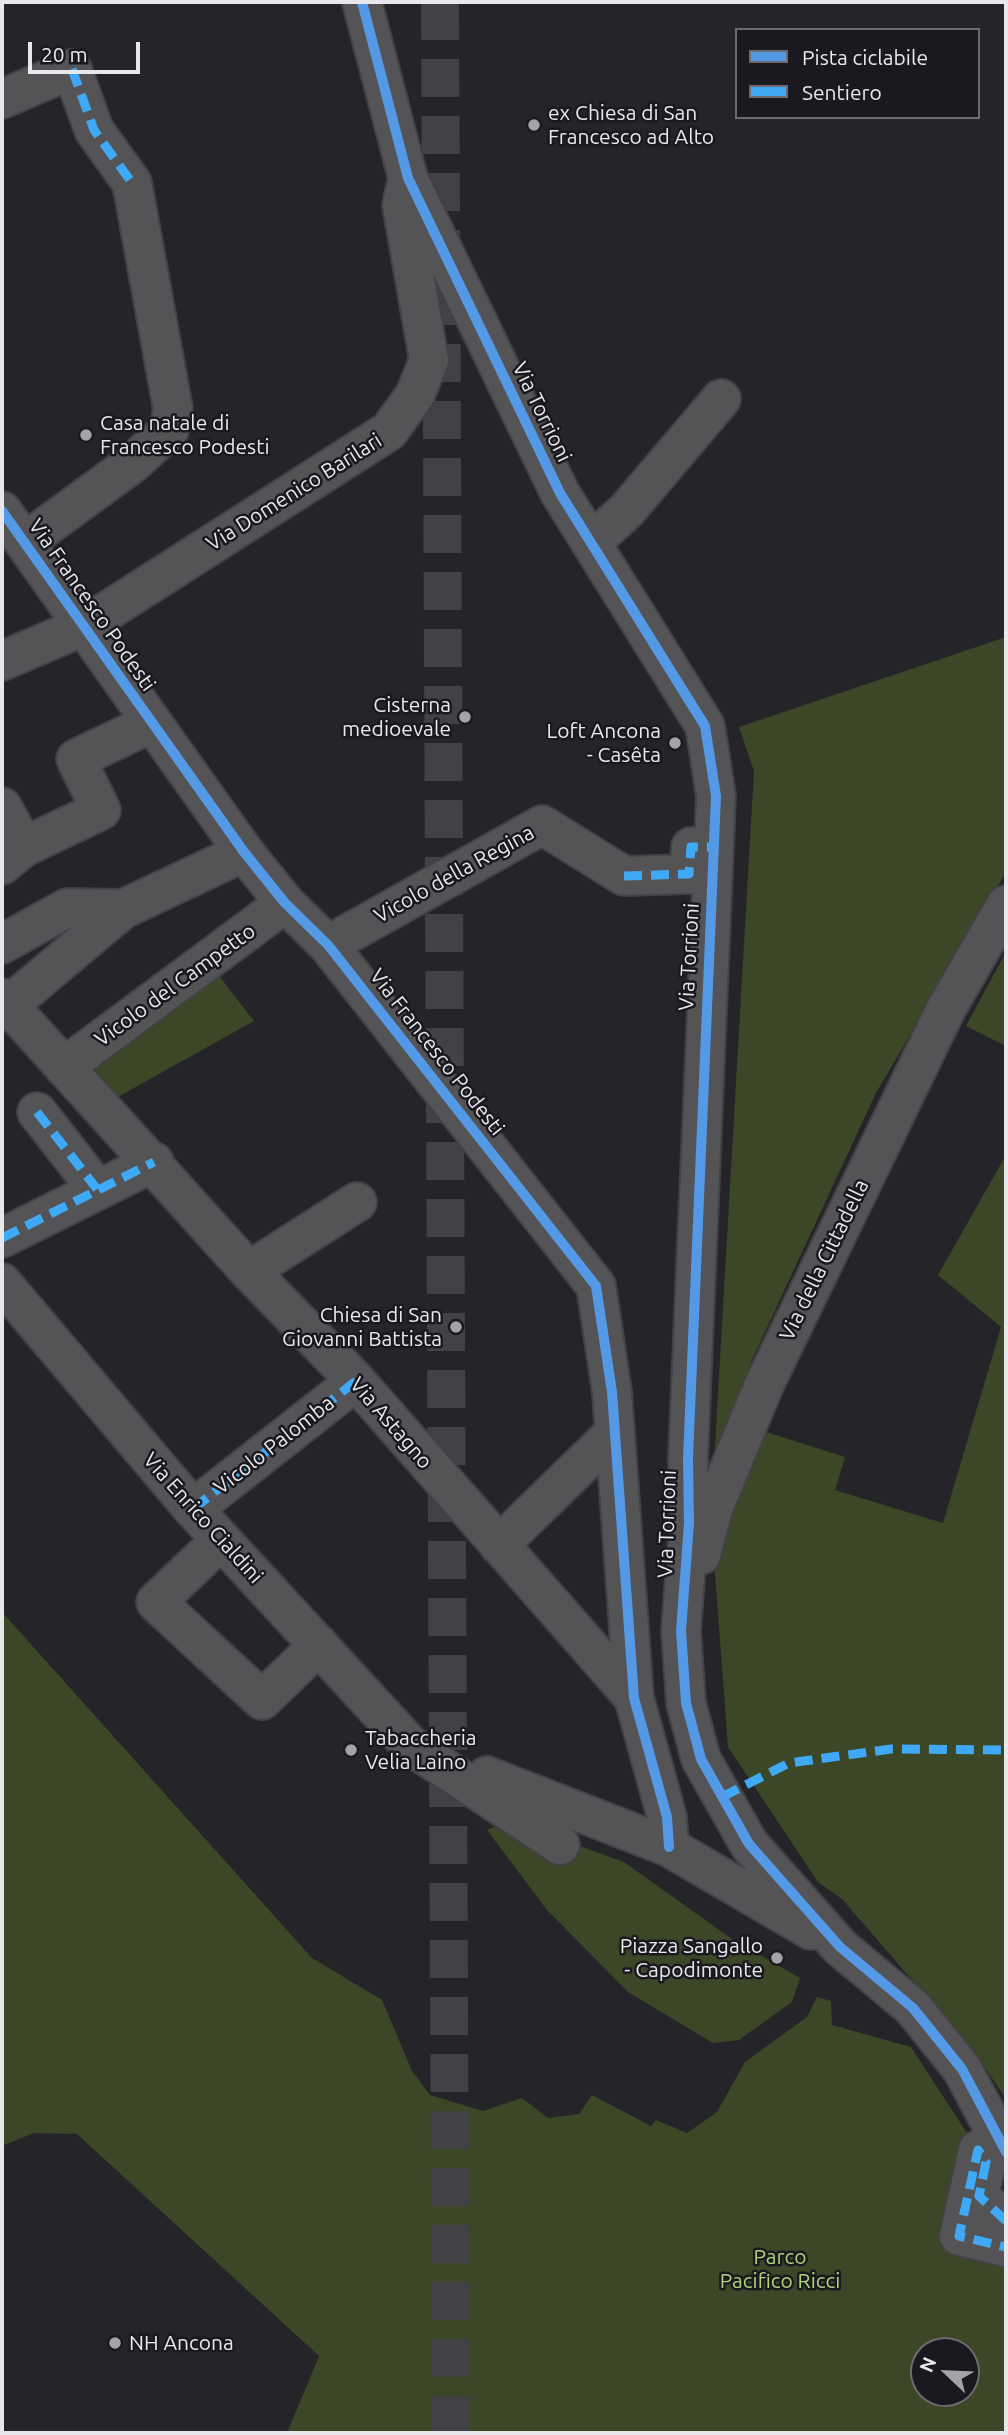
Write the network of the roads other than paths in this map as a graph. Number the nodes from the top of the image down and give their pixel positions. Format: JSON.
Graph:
{"nodes":[{"id":1,"x":362,"y":2,"type":"edge"},
{"id":2,"x":2,"y":99,"type":"edge"},
{"id":3,"x":408,"y":178,"type":"junction"},
{"id":4,"x":721,"y":399,"type":"dead end"},
{"id":5,"x":2,"y":511,"type":"edge"},
{"id":6,"x":25,"y":542,"type":"junction"},
{"id":7,"x":592,"y":544,"type":"junction"},
{"id":8,"x":83,"y":626,"type":"junction"},
{"id":9,"x":2,"y":661,"type":"edge"},
{"id":10,"x":151,"y":723,"type":"junction"},
{"id":11,"x":2,"y":807,"type":"edge"},
{"id":12,"x":714,"y":847,"type":"junction"},
{"id":13,"x":244,"y":852,"type":"junction"},
{"id":14,"x":13,"y":856,"type":"edge"},
{"id":15,"x":285,"y":903,"type":"junction"},
{"id":16,"x":1006,"y":905,"type":"edge"},
{"id":17,"x":123,"y":909,"type":"junction"},
{"id":18,"x":2,"y":944,"type":"edge"},
{"id":19,"x":328,"y":945,"type":"junction"},
{"id":20,"x":5,"y":1002,"type":"edge"},
{"id":21,"x":64,"y":1067,"type":"junction"},
{"id":22,"x":37,"y":1112,"type":"dead end"},
{"id":23,"x":154,"y":1162,"type":"junction"},
{"id":24,"x":97,"y":1189,"type":"junction"},
{"id":25,"x":357,"y":1202,"type":"dead end"},
{"id":26,"x":2,"y":1238,"type":"edge"},
{"id":27,"x":249,"y":1271,"type":"junction"},
{"id":28,"x":2,"y":1283,"type":"edge"},
{"id":29,"x":356,"y":1381,"type":"junction"},
{"id":30,"x":614,"y":1433,"type":"junction"},
{"id":31,"x":192,"y":1509,"type":"junction"},
{"id":32,"x":221,"y":1540,"type":"junction"},
{"id":33,"x":499,"y":1545,"type":"junction"},
{"id":34,"x":681,"y":1631,"type":"junction"},
{"id":35,"x":319,"y":1645,"type":"junction"},
{"id":36,"x":634,"y":1698,"type":"junction"},
{"id":37,"x":411,"y":1746,"type":"junction"},
{"id":38,"x":749,"y":1844,"type":"junction"},
{"id":39,"x":560,"y":1845,"type":"dead end"},
{"id":40,"x":669,"y":1847,"type":"junction"},
{"id":41,"x":840,"y":1947,"type":"junction"},
{"id":42,"x":1006,"y":2152,"type":"edge"},
{"id":43,"x":1006,"y":2221,"type":"edge"},
{"id":44,"x":1006,"y":2247,"type":"edge"}],
"edges":[{"from":1,"to":3,"type":"street","name":"Via Torrioni"},
{"from":2,"to":6,"type":"street","name":"Via Francesco Podesti"},
{"from":3,"to":7,"type":"street","name":"Via Torrioni"},
{"from":3,"to":8,"type":"street","name":"Via Domenico Barilari"},
{"from":4,"to":7,"type":"street"},
{"from":5,"to":6,"type":"street","name":"Via Francesco Podesti"},
{"from":6,"to":8,"type":"street","name":"Via Francesco Podesti"},
{"from":7,"to":12,"type":"street","name":"Via Torrioni"},
{"from":8,"to":9,"type":"street","name":"Via Domenico Barilari"},
{"from":8,"to":10,"type":"street","name":"Via Francesco Podesti"},
{"from":10,"to":13,"type":"street","name":"Via Francesco Podesti"},
{"from":10,"to":14,"type":"street"},
{"from":11,"to":14,"type":"street"},
{"from":12,"to":19,"type":"street","name":"Vicolo della Regina"},
{"from":12,"to":34,"type":"street","name":"Via Torrioni"},
{"from":13,"to":15,"type":"street","name":"Via Francesco Podesti"},
{"from":13,"to":17,"type":"street"},
{"from":15,"to":19,"type":"street","name":"Via Francesco Podesti"},
{"from":15,"to":21,"type":"street","name":"Vicolo del Campetto"},
{"from":16,"to":34,"type":"street","name":"Via della Cittadella"},
{"from":17,"to":18,"type":"street"},
{"from":17,"to":20,"type":"street"},
{"from":19,"to":30,"type":"street","name":"Via Francesco Podesti"},
{"from":20,"to":21,"type":"street","name":"Via Astagno"},
{"from":21,"to":23,"type":"street","name":"Via Astagno"},
{"from":22,"to":24,"type":"street"},
{"from":23,"to":24,"type":"street"},
{"from":23,"to":27,"type":"street","name":"Via Astagno"},
{"from":24,"to":26,"type":"street"},
{"from":25,"to":27,"type":"street"},
{"from":27,"to":29,"type":"street","name":"Via Astagno"},
{"from":28,"to":31,"type":"street","name":"Via Enrico Cialdini"},
{"from":29,"to":31,"type":"street","name":"Vicolo Palomba"},
{"from":29,"to":33,"type":"street","name":"Via Astagno"},
{"from":30,"to":33,"type":"street"},
{"from":30,"to":36,"type":"street","name":"Via Francesco Podesti"},
{"from":31,"to":32,"type":"street","name":"Via Enrico Cialdini"},
{"from":32,"to":35,"type":"street","name":"Via Enrico Cialdini"},
{"from":32,"to":35,"type":"street"},
{"from":33,"to":36,"type":"street","name":"Via Astagno"},
{"from":34,"to":38,"type":"street","name":"Via Torrioni"},
{"from":35,"to":37,"type":"street","name":"Via Enrico Cialdini"},
{"from":36,"to":40,"type":"street"},
{"from":37,"to":39,"type":"street"},
{"from":37,"to":40,"type":"street"},
{"from":38,"to":40,"type":"street"},
{"from":38,"to":41,"type":"street","name":"Via Torrioni"},
{"from":40,"to":41,"type":"street"},
{"from":41,"to":42,"type":"street"},
{"from":43,"to":44,"type":"street"}]}
